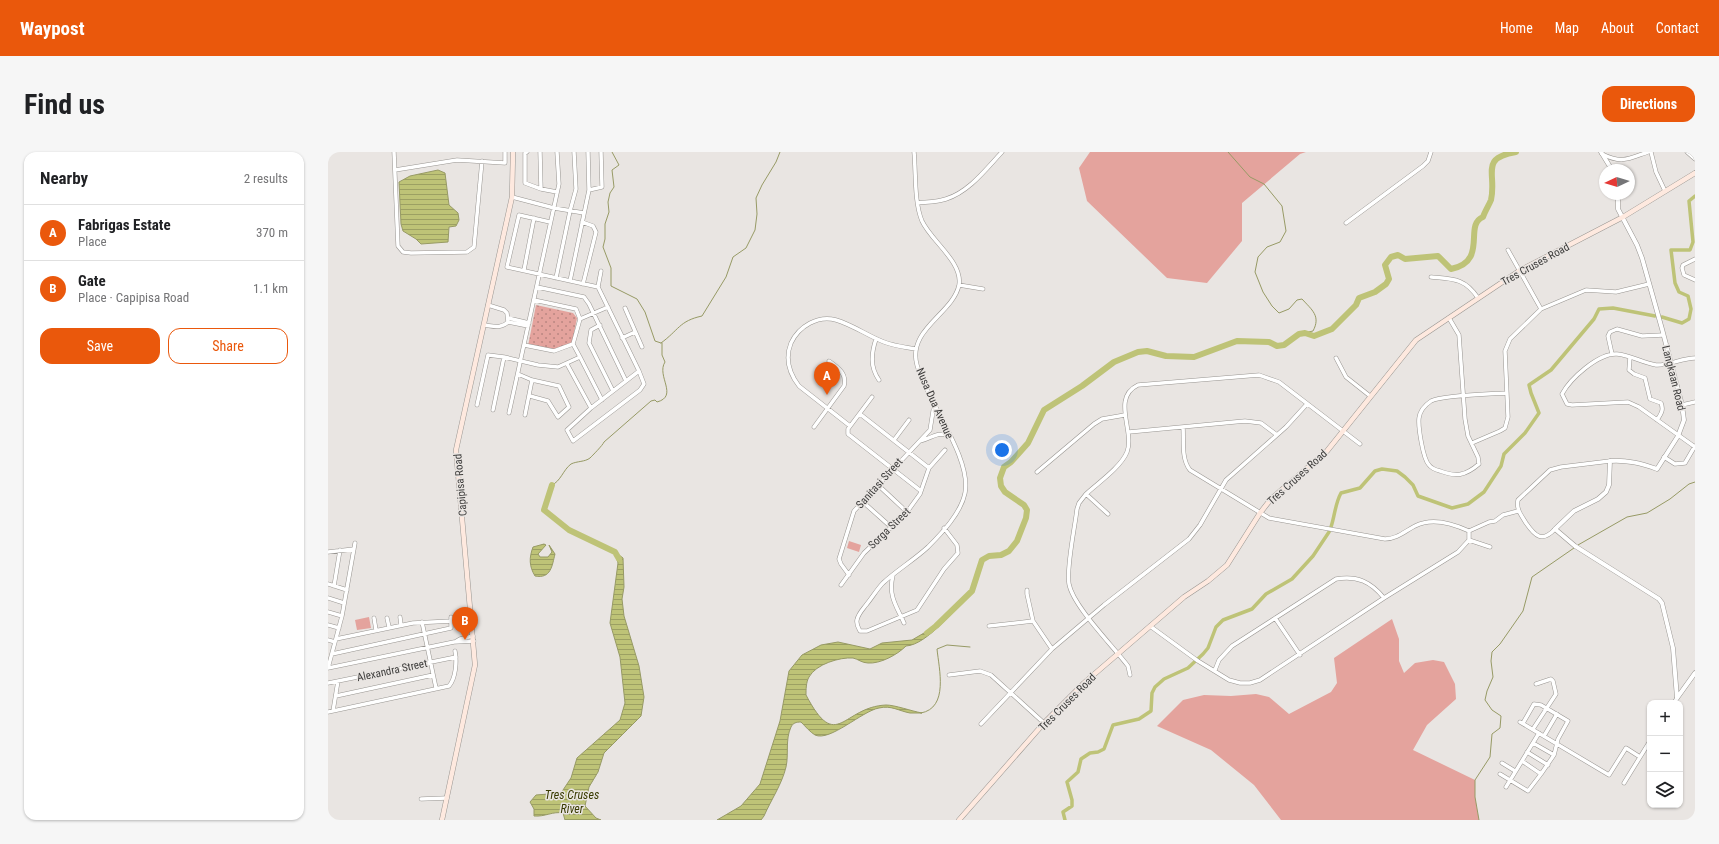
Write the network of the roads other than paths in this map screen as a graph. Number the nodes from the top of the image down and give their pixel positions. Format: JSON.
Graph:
{"nodes":[{"id":1,"x":394,"y":152,"type":"edge"},
{"id":2,"x":505,"y":152,"type":"edge"},
{"id":3,"x":513,"y":152,"type":"edge"},
{"id":4,"x":527,"y":152,"type":"edge"},
{"id":5,"x":540,"y":152,"type":"edge"},
{"id":6,"x":557,"y":152,"type":"edge"},
{"id":7,"x":574,"y":152,"type":"edge"},
{"id":8,"x":588,"y":152,"type":"edge"},
{"id":9,"x":601,"y":152,"type":"edge"},
{"id":10,"x":914,"y":152,"type":"edge"},
{"id":11,"x":1002,"y":152,"type":"edge"},
{"id":12,"x":1431,"y":152,"type":"edge"},
{"id":13,"x":1650,"y":152,"type":"edge"},
{"id":14,"x":1688,"y":152,"type":"edge"},
{"id":15,"x":1601,"y":153,"type":"edge"},
{"id":16,"x":1695,"y":159,"type":"edge"},
{"id":17,"x":482,"y":161,"type":"junction"},
{"id":18,"x":1608,"y":164,"type":"edge"},
{"id":19,"x":395,"y":170,"type":"junction"},
{"id":20,"x":1695,"y":173,"type":"edge"},
{"id":21,"x":541,"y":189,"type":"junction"},
{"id":22,"x":589,"y":190,"type":"junction"},
{"id":23,"x":1665,"y":191,"type":"junction"},
{"id":24,"x":558,"y":192,"type":"junction"},
{"id":25,"x":512,"y":197,"type":"junction"},
{"id":26,"x":1618,"y":200,"type":"edge"},
{"id":27,"x":918,"y":203,"type":"junction"},
{"id":28,"x":554,"y":208,"type":"junction"},
{"id":29,"x":570,"y":211,"type":"junction"},
{"id":30,"x":584,"y":213,"type":"junction"},
{"id":31,"x":1623,"y":217,"type":"junction"},
{"id":32,"x":534,"y":218,"type":"junction"},
{"id":33,"x":550,"y":222,"type":"junction"},
{"id":34,"x":582,"y":222,"type":"junction"},
{"id":35,"x":1346,"y":223,"type":"dead end"},
{"id":36,"x":1508,"y":250,"type":"dead end"},
{"id":37,"x":1695,"y":259,"type":"edge"},
{"id":38,"x":524,"y":270,"type":"junction"},
{"id":39,"x":601,"y":271,"type":"dead end"},
{"id":40,"x":1519,"y":271,"type":"junction"},
{"id":41,"x":540,"y":274,"type":"junction"},
{"id":42,"x":1431,"y":277,"type":"dead end"},
{"id":43,"x":556,"y":278,"type":"junction"},
{"id":44,"x":1695,"y":280,"type":"edge"},
{"id":45,"x":570,"y":281,"type":"junction"},
{"id":46,"x":583,"y":284,"type":"junction"},
{"id":47,"x":1649,"y":284,"type":"junction"},
{"id":48,"x":958,"y":285,"type":"junction"},
{"id":49,"x":598,"y":287,"type":"junction"},
{"id":50,"x":537,"y":288,"type":"junction"},
{"id":51,"x":983,"y":289,"type":"dead end"},
{"id":52,"x":1478,"y":298,"type":"junction"},
{"id":53,"x":534,"y":300,"type":"junction"},
{"id":54,"x":488,"y":305,"type":"junction"},
{"id":55,"x":608,"y":307,"type":"junction"},
{"id":56,"x":625,"y":308,"type":"dead end"},
{"id":57,"x":1541,"y":308,"type":"junction"},
{"id":58,"x":593,"y":314,"type":"junction"},
{"id":59,"x":1449,"y":318,"type":"junction"},
{"id":60,"x":580,"y":319,"type":"junction"},
{"id":61,"x":508,"y":320,"type":"junction"},
{"id":62,"x":484,"y":325,"type":"junction"},
{"id":63,"x":529,"y":325,"type":"junction"},
{"id":64,"x":600,"y":325,"type":"junction"},
{"id":65,"x":635,"y":332,"type":"junction"},
{"id":66,"x":1663,"y":334,"type":"junction"},
{"id":67,"x":622,"y":338,"type":"junction"},
{"id":68,"x":876,"y":339,"type":"junction"},
{"id":69,"x":573,"y":344,"type":"junction"},
{"id":70,"x":524,"y":345,"type":"junction"},
{"id":71,"x":642,"y":347,"type":"dead end"},
{"id":72,"x":916,"y":349,"type":"junction"},
{"id":73,"x":1612,"y":354,"type":"junction"},
{"id":74,"x":504,"y":357,"type":"junction"},
{"id":75,"x":580,"y":357,"type":"junction"},
{"id":76,"x":1630,"y":357,"type":"junction"},
{"id":77,"x":1336,"y":358,"type":"dead end"},
{"id":78,"x":1695,"y":358,"type":"edge"},
{"id":79,"x":521,"y":360,"type":"junction"},
{"id":80,"x":829,"y":361,"type":"dead end"},
{"id":81,"x":1670,"y":363,"type":"junction"},
{"id":82,"x":568,"y":364,"type":"junction"},
{"id":83,"x":639,"y":371,"type":"junction"},
{"id":84,"x":518,"y":374,"type":"junction"},
{"id":85,"x":532,"y":380,"type":"junction"},
{"id":86,"x":626,"y":380,"type":"junction"},
{"id":87,"x":879,"y":380,"type":"dead end"},
{"id":88,"x":613,"y":391,"type":"junction"},
{"id":89,"x":1507,"y":393,"type":"junction"},
{"id":90,"x":530,"y":396,"type":"junction"},
{"id":91,"x":1370,"y":396,"type":"junction"},
{"id":92,"x":1464,"y":396,"type":"junction"},
{"id":93,"x":872,"y":397,"type":"dead end"},
{"id":94,"x":602,"y":400,"type":"junction"},
{"id":95,"x":1695,"y":402,"type":"edge"},
{"id":96,"x":934,"y":404,"type":"junction"},
{"id":97,"x":1307,"y":404,"type":"junction"},
{"id":98,"x":477,"y":405,"type":"dead end"},
{"id":99,"x":1682,"y":405,"type":"junction"},
{"id":100,"x":590,"y":408,"type":"junction"},
{"id":101,"x":827,"y":408,"type":"junction"},
{"id":102,"x":493,"y":410,"type":"dead end"},
{"id":103,"x":509,"y":413,"type":"dead end"},
{"id":104,"x":860,"y":414,"type":"junction"},
{"id":105,"x":525,"y":415,"type":"dead end"},
{"id":106,"x":1125,"y":415,"type":"junction"},
{"id":107,"x":909,"y":420,"type":"dead end"},
{"id":108,"x":1657,"y":420,"type":"junction"},
{"id":109,"x":850,"y":426,"type":"junction"},
{"id":110,"x":1183,"y":426,"type":"junction"},
{"id":111,"x":814,"y":427,"type":"dead end"},
{"id":112,"x":930,"y":430,"type":"junction"},
{"id":113,"x":1342,"y":431,"type":"junction"},
{"id":114,"x":1129,"y":432,"type":"junction"},
{"id":115,"x":934,"y":435,"type":"junction"},
{"id":116,"x":949,"y":435,"type":"junction"},
{"id":117,"x":1277,"y":435,"type":"junction"},
{"id":118,"x":1678,"y":436,"type":"junction"},
{"id":119,"x":894,"y":440,"type":"junction"},
{"id":120,"x":920,"y":441,"type":"junction"},
{"id":121,"x":1472,"y":443,"type":"junction"},
{"id":122,"x":1360,"y":444,"type":"dead end"},
{"id":123,"x":1695,"y":446,"type":"edge"},
{"id":124,"x":945,"y":450,"type":"dead end"},
{"id":125,"x":909,"y":452,"type":"junction"},
{"id":126,"x":1664,"y":457,"type":"junction"},
{"id":127,"x":1610,"y":461,"type":"junction"},
{"id":128,"x":893,"y":468,"type":"junction"},
{"id":129,"x":929,"y":468,"type":"junction"},
{"id":130,"x":1037,"y":472,"type":"dead end"},
{"id":131,"x":878,"y":485,"type":"junction"},
{"id":132,"x":1220,"y":488,"type":"junction"},
{"id":133,"x":920,"y":491,"type":"junction"},
{"id":134,"x":1086,"y":494,"type":"junction"},
{"id":135,"x":863,"y":502,"type":"junction"},
{"id":136,"x":1518,"y":511,"type":"junction"},
{"id":137,"x":907,"y":512,"type":"junction"},
{"id":138,"x":1260,"y":513,"type":"junction"},
{"id":139,"x":1108,"y":514,"type":"dead end"},
{"id":140,"x":892,"y":527,"type":"junction"},
{"id":141,"x":944,"y":528,"type":"junction"},
{"id":142,"x":1555,"y":529,"type":"junction"},
{"id":143,"x":1469,"y":531,"type":"junction"},
{"id":144,"x":1469,"y":540,"type":"junction"},
{"id":145,"x":355,"y":543,"type":"dead end"},
{"id":146,"x":1490,"y":548,"type":"dead end"},
{"id":147,"x":354,"y":549,"type":"junction"},
{"id":148,"x":340,"y":550,"type":"junction"},
{"id":149,"x":328,"y":552,"type":"edge"},
{"id":150,"x":849,"y":575,"type":"junction"},
{"id":151,"x":892,"y":575,"type":"junction"},
{"id":152,"x":328,"y":584,"type":"edge"},
{"id":153,"x":841,"y":585,"type":"dead end"},
{"id":154,"x":334,"y":586,"type":"junction"},
{"id":155,"x":347,"y":590,"type":"junction"},
{"id":156,"x":1027,"y":590,"type":"dead end"},
{"id":157,"x":328,"y":598,"type":"edge"},
{"id":158,"x":1384,"y":598,"type":"junction"},
{"id":159,"x":344,"y":603,"type":"junction"},
{"id":160,"x":328,"y":612,"type":"edge"},
{"id":161,"x":342,"y":616,"type":"junction"},
{"id":162,"x":400,"y":617,"type":"dead end"},
{"id":163,"x":901,"y":617,"type":"junction"},
{"id":164,"x":374,"y":618,"type":"dead end"},
{"id":165,"x":387,"y":618,"type":"dead end"},
{"id":166,"x":1089,"y":618,"type":"junction"},
{"id":167,"x":1274,"y":618,"type":"junction"},
{"id":168,"x":1033,"y":621,"type":"junction"},
{"id":169,"x":422,"y":622,"type":"junction"},
{"id":170,"x":904,"y":623,"type":"dead end"},
{"id":171,"x":328,"y":625,"type":"edge"},
{"id":172,"x":401,"y":625,"type":"junction"},
{"id":173,"x":989,"y":626,"type":"dead end"},
{"id":174,"x":1150,"y":626,"type":"junction"},
{"id":175,"x":389,"y":627,"type":"junction"},
{"id":176,"x":339,"y":628,"type":"junction"},
{"id":177,"x":376,"y":630,"type":"junction"},
{"id":178,"x":425,"y":634,"type":"junction"},
{"id":179,"x":474,"y":638,"type":"junction"},
{"id":180,"x":328,"y":640,"type":"edge"},
{"id":181,"x":335,"y":640,"type":"junction"},
{"id":182,"x":428,"y":647,"type":"junction"},
{"id":183,"x":1052,"y":649,"type":"junction"},
{"id":184,"x":455,"y":651,"type":"dead end"},
{"id":185,"x":330,"y":654,"type":"edge"},
{"id":186,"x":1119,"y":654,"type":"junction"},
{"id":187,"x":1300,"y":655,"type":"junction"},
{"id":188,"x":456,"y":657,"type":"junction"},
{"id":189,"x":431,"y":662,"type":"junction"},
{"id":190,"x":328,"y":668,"type":"edge"},
{"id":191,"x":1214,"y":670,"type":"junction"},
{"id":192,"x":1695,"y":673,"type":"edge"},
{"id":193,"x":434,"y":675,"type":"junction"},
{"id":194,"x":950,"y":675,"type":"dead end"},
{"id":195,"x":1130,"y":675,"type":"dead end"},
{"id":196,"x":338,"y":681,"type":"junction"},
{"id":197,"x":328,"y":683,"type":"edge"},
{"id":198,"x":1536,"y":684,"type":"dead end"},
{"id":199,"x":436,"y":688,"type":"junction"},
{"id":200,"x":1011,"y":692,"type":"junction"},
{"id":201,"x":336,"y":696,"type":"junction"},
{"id":202,"x":1677,"y":698,"type":"joint"},
{"id":203,"x":1546,"y":708,"type":"junction"},
{"id":204,"x":333,"y":711,"type":"junction"},
{"id":205,"x":328,"y":712,"type":"edge"},
{"id":206,"x":1557,"y":714,"type":"junction"},
{"id":207,"x":1044,"y":723,"type":"junction"},
{"id":208,"x":981,"y":724,"type":"dead end"},
{"id":209,"x":1533,"y":729,"type":"junction"},
{"id":210,"x":1539,"y":733,"type":"junction"},
{"id":211,"x":1544,"y":736,"type":"junction"},
{"id":212,"x":1533,"y":743,"type":"junction"},
{"id":213,"x":1557,"y":744,"type":"junction"},
{"id":214,"x":1647,"y":746,"type":"edge"},
{"id":215,"x":1527,"y":752,"type":"junction"},
{"id":216,"x":1554,"y":755,"type":"junction"},
{"id":217,"x":1640,"y":758,"type":"junction"},
{"id":218,"x":1522,"y":761,"type":"junction"},
{"id":219,"x":1502,"y":763,"type":"dead end"},
{"id":220,"x":1548,"y":765,"type":"junction"},
{"id":221,"x":1515,"y":771,"type":"junction"},
{"id":222,"x":1500,"y":774,"type":"dead end"},
{"id":223,"x":1541,"y":774,"type":"junction"},
{"id":224,"x":1509,"y":780,"type":"junction"},
{"id":225,"x":1624,"y":784,"type":"dead end"},
{"id":226,"x":1506,"y":787,"type":"dead end"},
{"id":227,"x":447,"y":798,"type":"junction"},
{"id":228,"x":421,"y":799,"type":"dead end"},
{"id":229,"x":442,"y":820,"type":"edge"},
{"id":230,"x":960,"y":820,"type":"edge"}],
"edges":[{"from":1,"to":19,"type":"street"},
{"from":2,"to":17,"type":"street"},
{"from":3,"to":25,"type":"main road","name":"Capipisa Road"},
{"from":4,"to":21,"type":"street"},
{"from":5,"to":21,"type":"street"},
{"from":6,"to":24,"type":"street"},
{"from":7,"to":29,"type":"street"},
{"from":8,"to":22,"type":"street"},
{"from":9,"to":22,"type":"street"},
{"from":10,"to":27,"type":"street"},
{"from":11,"to":27,"type":"street"},
{"from":12,"to":35,"type":"street"},
{"from":13,"to":15,"type":"street"},
{"from":13,"to":23,"type":"street"},
{"from":14,"to":16,"type":"street"},
{"from":15,"to":18,"type":"street"},
{"from":17,"to":19,"type":"street"},
{"from":17,"to":19,"type":"street"},
{"from":20,"to":23,"type":"main road","name":"Tres Cruses Road"},
{"from":21,"to":24,"type":"street"},
{"from":22,"to":30,"type":"street"},
{"from":23,"to":31,"type":"main road","name":"Tres Cruses Road"},
{"from":24,"to":28,"type":"street"},
{"from":25,"to":28,"type":"street"},
{"from":25,"to":54,"type":"main road","name":"Capipisa Road"},
{"from":26,"to":31,"type":"street","name":"Langkaan Road"},
{"from":27,"to":48,"type":"street"},
{"from":28,"to":29,"type":"street"},
{"from":28,"to":33,"type":"street"},
{"from":29,"to":30,"type":"street"},
{"from":29,"to":43,"type":"street"},
{"from":30,"to":34,"type":"street"},
{"from":31,"to":40,"type":"main road","name":"Tres Cruses Road"},
{"from":31,"to":47,"type":"street","name":"Langkaan Road"},
{"from":32,"to":33,"type":"street"},
{"from":32,"to":38,"type":"street"},
{"from":32,"to":38,"type":"street"},
{"from":33,"to":41,"type":"street"},
{"from":34,"to":45,"type":"street"},
{"from":34,"to":46,"type":"street"},
{"from":36,"to":40,"type":"street"},
{"from":37,"to":44,"type":"street"},
{"from":38,"to":41,"type":"street"},
{"from":39,"to":49,"type":"street"},
{"from":40,"to":52,"type":"main road","name":"Tres Cruses Road"},
{"from":40,"to":57,"type":"street"},
{"from":41,"to":43,"type":"street"},
{"from":41,"to":50,"type":"street"},
{"from":42,"to":52,"type":"street"},
{"from":43,"to":45,"type":"street"},
{"from":45,"to":46,"type":"street"},
{"from":46,"to":49,"type":"street"},
{"from":47,"to":57,"type":"street"},
{"from":47,"to":66,"type":"street","name":"Langkaan Road"},
{"from":48,"to":51,"type":"street"},
{"from":48,"to":72,"type":"street"},
{"from":49,"to":55,"type":"street"},
{"from":50,"to":53,"type":"street"},
{"from":50,"to":58,"type":"street"},
{"from":52,"to":59,"type":"main road","name":"Tres Cruses Road"},
{"from":53,"to":60,"type":"street"},
{"from":53,"to":63,"type":"street"},
{"from":54,"to":61,"type":"street"},
{"from":54,"to":62,"type":"main road","name":"Capipisa Road"},
{"from":55,"to":58,"type":"street"},
{"from":55,"to":67,"type":"street"},
{"from":56,"to":65,"type":"street"},
{"from":57,"to":89,"type":"street"},
{"from":58,"to":60,"type":"street"},
{"from":58,"to":64,"type":"street"},
{"from":59,"to":91,"type":"main road","name":"Tres Cruses Road"},
{"from":59,"to":92,"type":"street"},
{"from":60,"to":69,"type":"street"},
{"from":61,"to":62,"type":"street"},
{"from":61,"to":63,"type":"street"},
{"from":62,"to":179,"type":"main road","name":"Capipisa Road"},
{"from":63,"to":70,"type":"street"},
{"from":64,"to":86,"type":"street"},
{"from":64,"to":88,"type":"street"},
{"from":65,"to":67,"type":"street"},
{"from":65,"to":71,"type":"street"},
{"from":66,"to":73,"type":"street"},
{"from":66,"to":81,"type":"street","name":"Langkaan Road"},
{"from":67,"to":83,"type":"street"},
{"from":68,"to":72,"type":"street"},
{"from":68,"to":87,"type":"street"},
{"from":68,"to":101,"type":"street"},
{"from":69,"to":70,"type":"street"},
{"from":69,"to":75,"type":"street"},
{"from":70,"to":79,"type":"street"},
{"from":72,"to":96,"type":"street","name":"Nusa Dua Avenue"},
{"from":73,"to":76,"type":"street"},
{"from":73,"to":108,"type":"street"},
{"from":74,"to":79,"type":"street"},
{"from":74,"to":98,"type":"street"},
{"from":74,"to":102,"type":"street"},
{"from":75,"to":82,"type":"street"},
{"from":75,"to":94,"type":"street"},
{"from":76,"to":81,"type":"street"},
{"from":76,"to":108,"type":"street"},
{"from":77,"to":91,"type":"street"},
{"from":78,"to":81,"type":"street"},
{"from":79,"to":82,"type":"street"},
{"from":79,"to":84,"type":"street"},
{"from":80,"to":101,"type":"street"},
{"from":81,"to":99,"type":"street","name":"Langkaan Road"},
{"from":82,"to":100,"type":"street"},
{"from":83,"to":86,"type":"street"},
{"from":83,"to":100,"type":"street"},
{"from":84,"to":85,"type":"street"},
{"from":84,"to":103,"type":"street"},
{"from":85,"to":90,"type":"street"},
{"from":85,"to":90,"type":"street"},
{"from":86,"to":88,"type":"street"},
{"from":88,"to":94,"type":"street"},
{"from":89,"to":92,"type":"street"},
{"from":89,"to":121,"type":"street"},
{"from":90,"to":105,"type":"street"},
{"from":91,"to":113,"type":"main road","name":"Tres Cruses Road"},
{"from":92,"to":121,"type":"street"},
{"from":92,"to":121,"type":"street"},
{"from":93,"to":104,"type":"street"},
{"from":94,"to":100,"type":"street"},
{"from":95,"to":99,"type":"street"},
{"from":96,"to":112,"type":"street"},
{"from":96,"to":116,"type":"street","name":"Nusa Dua Avenue"},
{"from":97,"to":106,"type":"street"},
{"from":97,"to":113,"type":"street"},
{"from":97,"to":117,"type":"street"},
{"from":99,"to":118,"type":"street","name":"Langkaan Road"},
{"from":101,"to":109,"type":"street"},
{"from":101,"to":111,"type":"street"},
{"from":104,"to":109,"type":"street"},
{"from":104,"to":119,"type":"street"},
{"from":106,"to":114,"type":"street"},
{"from":106,"to":130,"type":"street"},
{"from":107,"to":119,"type":"street"},
{"from":108,"to":118,"type":"street"},
{"from":109,"to":128,"type":"street"},
{"from":110,"to":114,"type":"street"},
{"from":110,"to":117,"type":"street"},
{"from":110,"to":132,"type":"street"},
{"from":112,"to":115,"type":"street"},
{"from":112,"to":120,"type":"street","name":"Sanitasi Street"},
{"from":113,"to":122,"type":"street"},
{"from":113,"to":138,"type":"main road","name":"Tres Cruses Road"},
{"from":114,"to":134,"type":"street"},
{"from":115,"to":116,"type":"street","name":"Sanitasi Street"},
{"from":115,"to":120,"type":"street","name":"Sanitasi Street"},
{"from":116,"to":141,"type":"street","name":"Nusa Dua Avenue"},
{"from":117,"to":132,"type":"street"},
{"from":118,"to":123,"type":"street"},
{"from":118,"to":126,"type":"street","name":"Langkaan Road"},
{"from":119,"to":125,"type":"street"},
{"from":120,"to":125,"type":"street","name":"Sanitasi Street"},
{"from":123,"to":126,"type":"street"},
{"from":124,"to":129,"type":"street","name":"Sorga Street"},
{"from":125,"to":128,"type":"street","name":"Sanitasi Street"},
{"from":125,"to":129,"type":"street"},
{"from":126,"to":127,"type":"street","name":"Langkaan Road"},
{"from":127,"to":136,"type":"street"},
{"from":127,"to":142,"type":"street"},
{"from":128,"to":131,"type":"street","name":"Sanitasi Street"},
{"from":128,"to":133,"type":"street"},
{"from":129,"to":133,"type":"street","name":"Sorga Street"},
{"from":131,"to":135,"type":"street","name":"Sanitasi Street"},
{"from":131,"to":137,"type":"street"},
{"from":132,"to":138,"type":"street"},
{"from":132,"to":166,"type":"street"},
{"from":133,"to":137,"type":"street","name":"Sorga Street"},
{"from":134,"to":139,"type":"street"},
{"from":134,"to":166,"type":"street"},
{"from":135,"to":140,"type":"street"},
{"from":135,"to":150,"type":"street","name":"Sanitasi Street"},
{"from":136,"to":142,"type":"street"},
{"from":136,"to":143,"type":"street"},
{"from":137,"to":140,"type":"street","name":"Sorga Street"},
{"from":138,"to":143,"type":"street"},
{"from":138,"to":174,"type":"main road","name":"Tres Cruses Road"},
{"from":140,"to":150,"type":"street","name":"Sorga Street"},
{"from":141,"to":151,"type":"street","name":"Nusa Dua Avenue"},
{"from":141,"to":163,"type":"street"},
{"from":142,"to":202,"type":"street"},
{"from":143,"to":144,"type":"street"},
{"from":144,"to":146,"type":"street"},
{"from":144,"to":158,"type":"street"},
{"from":145,"to":147,"type":"street"},
{"from":147,"to":148,"type":"street"},
{"from":147,"to":155,"type":"street"},
{"from":148,"to":149,"type":"street"},
{"from":148,"to":154,"type":"street"},
{"from":150,"to":153,"type":"street","name":"Sorga Street"},
{"from":151,"to":163,"type":"street"},
{"from":151,"to":163,"type":"street","name":"Nusa Dua Avenue"},
{"from":152,"to":154,"type":"street"},
{"from":154,"to":155,"type":"street"},
{"from":155,"to":159,"type":"street"},
{"from":156,"to":168,"type":"street"},
{"from":157,"to":159,"type":"street"},
{"from":158,"to":167,"type":"street"},
{"from":158,"to":187,"type":"street"},
{"from":159,"to":161,"type":"street"},
{"from":160,"to":161,"type":"street"},
{"from":161,"to":176,"type":"street"},
{"from":162,"to":172,"type":"street"},
{"from":163,"to":170,"type":"street"},
{"from":164,"to":177,"type":"street"},
{"from":165,"to":175,"type":"street"},
{"from":166,"to":183,"type":"street"},
{"from":166,"to":186,"type":"street"},
{"from":167,"to":187,"type":"street"},
{"from":167,"to":191,"type":"street"},
{"from":168,"to":173,"type":"street"},
{"from":168,"to":183,"type":"street"},
{"from":169,"to":172,"type":"street"},
{"from":169,"to":178,"type":"street"},
{"from":169,"to":178,"type":"street"},
{"from":171,"to":176,"type":"street"},
{"from":172,"to":175,"type":"street"},
{"from":174,"to":186,"type":"main road","name":"Tres Cruses Road"},
{"from":174,"to":191,"type":"street"},
{"from":175,"to":177,"type":"street"},
{"from":176,"to":181,"type":"street"},
{"from":177,"to":181,"type":"street"},
{"from":178,"to":182,"type":"street"},
{"from":178,"to":185,"type":"street"},
{"from":179,"to":182,"type":"street"},
{"from":179,"to":227,"type":"main road","name":"Capipisa Road"},
{"from":180,"to":181,"type":"street"},
{"from":181,"to":185,"type":"street"},
{"from":182,"to":189,"type":"street"},
{"from":182,"to":190,"type":"street"},
{"from":183,"to":200,"type":"street"},
{"from":184,"to":188,"type":"street"},
{"from":185,"to":190,"type":"street"},
{"from":186,"to":195,"type":"street"},
{"from":186,"to":207,"type":"main road","name":"Tres Cruses Road"},
{"from":187,"to":191,"type":"street"},
{"from":188,"to":189,"type":"street","name":"Alexandra Street"},
{"from":188,"to":199,"type":"street"},
{"from":189,"to":193,"type":"street"},
{"from":189,"to":196,"type":"street","name":"Alexandra Street"},
{"from":192,"to":202,"type":"street"},
{"from":193,"to":199,"type":"street"},
{"from":193,"to":201,"type":"street"},
{"from":194,"to":200,"type":"street"},
{"from":196,"to":197,"type":"street","name":"Alexandra Street"},
{"from":196,"to":201,"type":"street"},
{"from":198,"to":203,"type":"street"},
{"from":199,"to":204,"type":"street"},
{"from":200,"to":207,"type":"street"},
{"from":200,"to":208,"type":"street"},
{"from":201,"to":204,"type":"street"},
{"from":203,"to":206,"type":"street"},
{"from":203,"to":209,"type":"street"},
{"from":203,"to":209,"type":"street"},
{"from":204,"to":205,"type":"street"},
{"from":206,"to":211,"type":"street"},
{"from":206,"to":213,"type":"street"},
{"from":207,"to":230,"type":"main road","name":"Tres Cruses Road"},
{"from":209,"to":210,"type":"street"},
{"from":210,"to":211,"type":"street"},
{"from":210,"to":212,"type":"street"},
{"from":211,"to":213,"type":"street"},
{"from":212,"to":215,"type":"street"},
{"from":212,"to":216,"type":"street"},
{"from":213,"to":216,"type":"street"},
{"from":213,"to":217,"type":"street"},
{"from":214,"to":217,"type":"street"},
{"from":215,"to":218,"type":"street"},
{"from":215,"to":220,"type":"street"},
{"from":216,"to":220,"type":"street"},
{"from":217,"to":225,"type":"street"},
{"from":218,"to":221,"type":"street"},
{"from":218,"to":223,"type":"street"},
{"from":219,"to":221,"type":"street"},
{"from":220,"to":223,"type":"street"},
{"from":221,"to":224,"type":"street"},
{"from":222,"to":224,"type":"street"},
{"from":223,"to":224,"type":"street"},
{"from":224,"to":226,"type":"street"},
{"from":227,"to":228,"type":"street"},
{"from":227,"to":229,"type":"main road","name":"Capipisa Road"}]}
